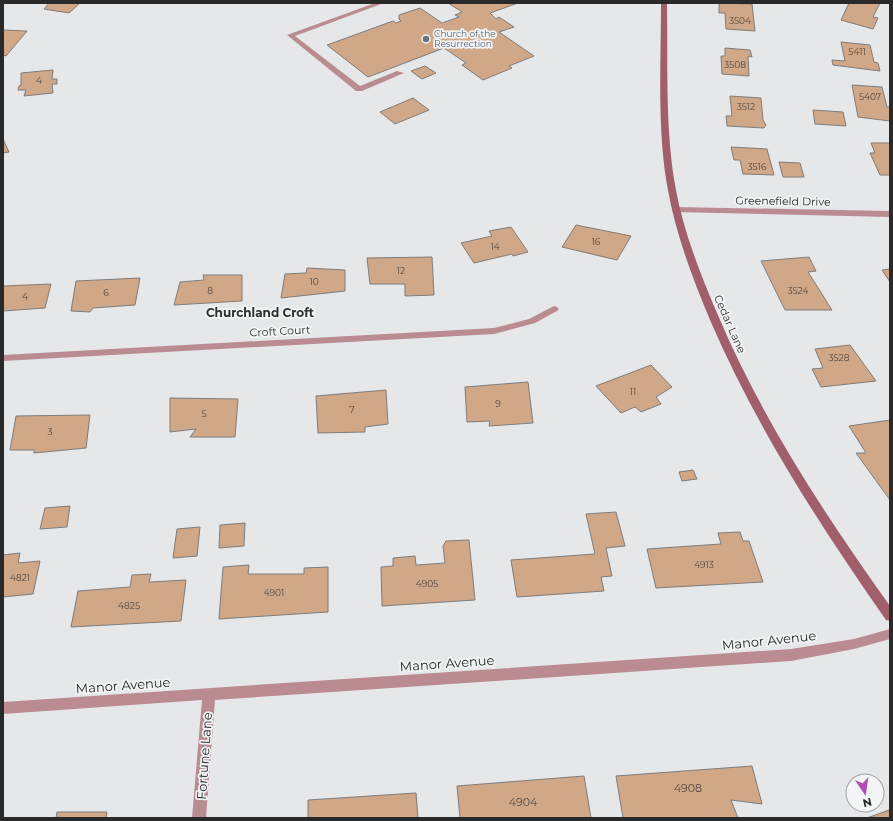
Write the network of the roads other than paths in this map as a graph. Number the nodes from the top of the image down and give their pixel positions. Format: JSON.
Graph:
{"nodes":[{"id":1,"x":381,"y":3,"type":"edge"},
{"id":2,"x":664,"y":3,"type":"edge"},
{"id":3,"x":400,"y":73,"type":"dead end"},
{"id":4,"x":676,"y":210,"type":"junction"},
{"id":5,"x":890,"y":214,"type":"edge"},
{"id":6,"x":554,"y":309,"type":"dead end"},
{"id":7,"x":3,"y":358,"type":"edge"},
{"id":8,"x":890,"y":616,"type":"edge"},
{"id":9,"x":890,"y":634,"type":"edge"},
{"id":10,"x":209,"y":694,"type":"junction"},
{"id":11,"x":3,"y":708,"type":"edge"},
{"id":12,"x":199,"y":818,"type":"edge"}],
"edges":[{"from":1,"to":3,"type":"street"},
{"from":2,"to":4,"type":"main road","name":"Cedar Lane"},
{"from":4,"to":5,"type":"street","name":"Greenefield Drive"},
{"from":4,"to":8,"type":"main road","name":"Cedar Lane"},
{"from":6,"to":7,"type":"street","name":"Croft Court"},
{"from":9,"to":10,"type":"street","name":"Manor Avenue"},
{"from":10,"to":11,"type":"street","name":"Manor Avenue"},
{"from":10,"to":12,"type":"street","name":"Fortune Lane"}]}
